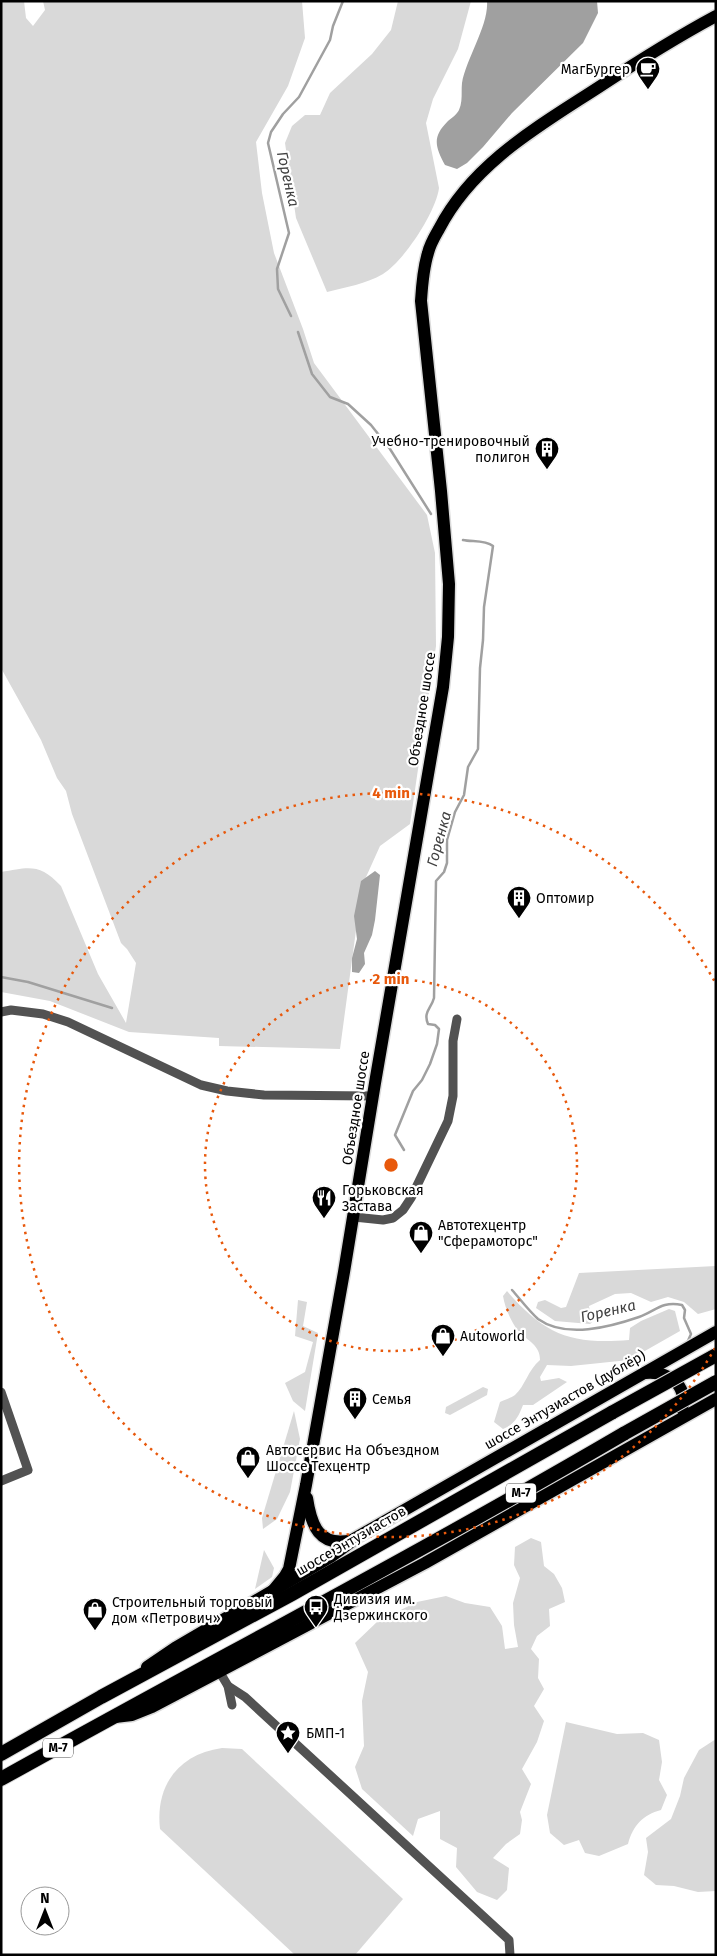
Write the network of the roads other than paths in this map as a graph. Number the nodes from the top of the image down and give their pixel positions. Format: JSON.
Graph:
{"nodes":[{"id":1,"x":716,"y":16,"type":"edge"},
{"id":2,"x":1,"y":1012,"type":"edge"},
{"id":3,"x":457,"y":1019,"type":"dead end"},
{"id":4,"x":373,"y":1096,"type":"junction"},
{"id":5,"x":354,"y":1217,"type":"junction"},
{"id":6,"x":716,"y":1332,"type":"edge"},
{"id":7,"x":716,"y":1355,"type":"edge"},
{"id":8,"x":644,"y":1373,"type":"junction"},
{"id":9,"x":716,"y":1382,"type":"edge"},
{"id":10,"x":1,"y":1392,"type":"edge"},
{"id":11,"x":715,"y":1399,"type":"edge"},
{"id":12,"x":675,"y":1422,"type":"junction"},
{"id":13,"x":1,"y":1480,"type":"edge"},
{"id":14,"x":306,"y":1485,"type":"junction"},
{"id":15,"x":358,"y":1537,"type":"junction"},
{"id":16,"x":271,"y":1593,"type":"junction"},
{"id":17,"x":219,"y":1671,"type":"junction"},
{"id":18,"x":228,"y":1686,"type":"junction"},
{"id":19,"x":101,"y":1697,"type":"junction"},
{"id":20,"x":232,"y":1705,"type":"dead end"},
{"id":21,"x":115,"y":1717,"type":"junction"},
{"id":22,"x":1,"y":1754,"type":"edge"},
{"id":23,"x":1,"y":1779,"type":"edge"},
{"id":24,"x":510,"y":1955,"type":"edge"}],
"edges":[{"from":1,"to":4,"type":"main road","name":"Объездное шоссе"},
{"from":2,"to":4,"type":"street"},
{"from":3,"to":5,"type":"street"},
{"from":4,"to":5,"type":"main road","name":"Объездное шоссе"},
{"from":5,"to":14,"type":"main road","name":"Объездное шоссе"},
{"from":6,"to":8,"type":"main road","name":"шоссе Энтузиастов (дублёр)"},
{"from":7,"to":19,"type":"highway","name":"шоссе Энтузиастов","number":"М-7","bridge":true},
{"from":8,"to":12,"type":"main road"},
{"from":8,"to":15,"type":"main road","name":"шоссе Энтузиастов (дублёр)"},
{"from":9,"to":21,"type":"highway","number":"М-7","bridge":true},
{"from":10,"to":13,"type":"street"},
{"from":11,"to":12,"type":"main road"},
{"from":12,"to":17,"type":"main road"},
{"from":14,"to":15,"type":"main road"},
{"from":14,"to":16,"type":"main road","name":"Объездное шоссе"},
{"from":15,"to":16,"type":"main road"},
{"from":16,"to":19,"type":"main road"},
{"from":17,"to":18,"type":"street"},
{"from":17,"to":21,"type":"main road"},
{"from":18,"to":20,"type":"street"},
{"from":18,"to":24,"type":"street"},
{"from":19,"to":22,"type":"highway","name":"шоссе Энтузиастов","number":"М-7"},
{"from":21,"to":23,"type":"highway","number":"М-7"}]}
